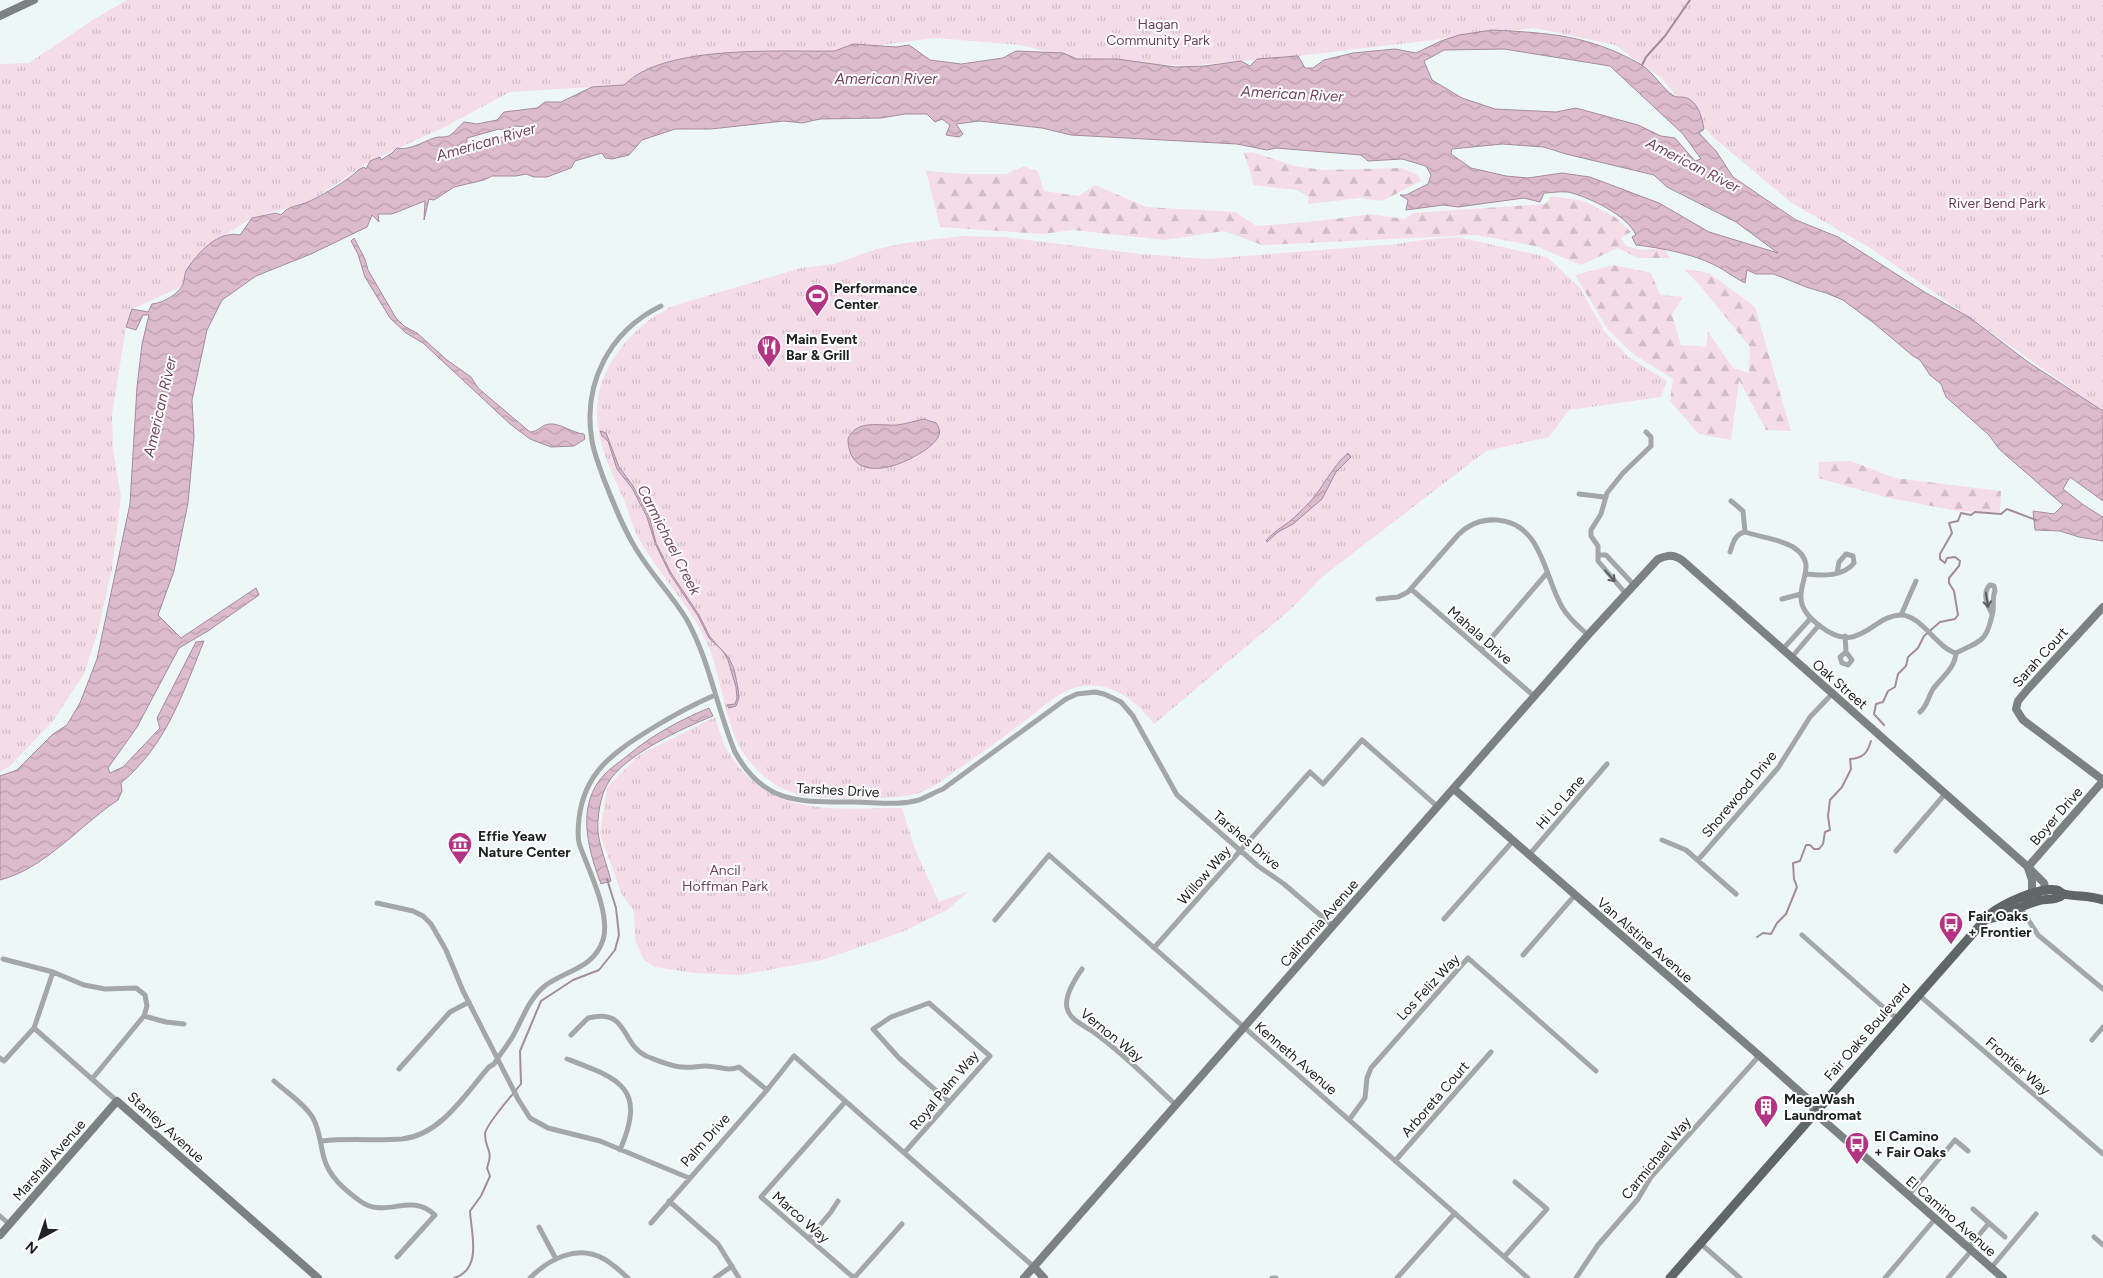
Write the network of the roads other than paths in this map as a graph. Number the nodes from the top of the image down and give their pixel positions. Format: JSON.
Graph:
{"nodes":[{"id":1,"x":34,"y":0,"type":"edge"},
{"id":2,"x":0,"y":16,"type":"edge"},
{"id":3,"x":661,"y":306,"type":"dead end"},
{"id":4,"x":1646,"y":432,"type":"dead end"},
{"id":5,"x":1579,"y":494,"type":"dead end"},
{"id":6,"x":1604,"y":497,"type":"junction"},
{"id":7,"x":1730,"y":501,"type":"dead end"},
{"id":8,"x":1745,"y":532,"type":"junction"},
{"id":9,"x":1730,"y":552,"type":"dead end"},
{"id":10,"x":1598,"y":555,"type":"junction"},
{"id":11,"x":1547,"y":573,"type":"junction"},
{"id":12,"x":1837,"y":573,"type":"dead end"},
{"id":13,"x":1807,"y":574,"type":"junction"},
{"id":14,"x":1916,"y":581,"type":"dead end"},
{"id":15,"x":1634,"y":585,"type":"junction"},
{"id":16,"x":1411,"y":589,"type":"junction"},
{"id":17,"x":1626,"y":594,"type":"junction"},
{"id":18,"x":1801,"y":594,"type":"junction"},
{"id":19,"x":1378,"y":599,"type":"dead end"},
{"id":20,"x":1782,"y":600,"type":"dead end"},
{"id":21,"x":2103,"y":607,"type":"edge"},
{"id":22,"x":1992,"y":614,"type":"junction"},
{"id":23,"x":1901,"y":615,"type":"junction"},
{"id":24,"x":1811,"y":618,"type":"junction"},
{"id":25,"x":1819,"y":625,"type":"junction"},
{"id":26,"x":1588,"y":635,"type":"junction"},
{"id":27,"x":1794,"y":636,"type":"junction"},
{"id":28,"x":1845,"y":636,"type":"junction"},
{"id":29,"x":1803,"y":644,"type":"junction"},
{"id":30,"x":1480,"y":650,"type":"junction"},
{"id":31,"x":1782,"y":650,"type":"junction"},
{"id":32,"x":1846,"y":652,"type":"dead end"},
{"id":33,"x":1956,"y":653,"type":"junction"},
{"id":34,"x":1791,"y":658,"type":"junction"},
{"id":35,"x":1832,"y":694,"type":"junction"},
{"id":36,"x":715,"y":695,"type":"junction"},
{"id":37,"x":1534,"y":697,"type":"junction"},
{"id":38,"x":1920,"y":712,"type":"dead end"},
{"id":39,"x":1608,"y":764,"type":"dead end"},
{"id":40,"x":2103,"y":780,"type":"edge"},
{"id":41,"x":1454,"y":788,"type":"junction"},
{"id":42,"x":1945,"y":794,"type":"junction"},
{"id":43,"x":1438,"y":807,"type":"junction"},
{"id":44,"x":1662,"y":840,"type":"dead end"},
{"id":45,"x":1513,"y":841,"type":"junction"},
{"id":46,"x":1240,"y":851,"type":"junction"},
{"id":47,"x":1896,"y":851,"type":"dead end"},
{"id":48,"x":1529,"y":855,"type":"junction"},
{"id":49,"x":1698,"y":860,"type":"junction"},
{"id":50,"x":2028,"y":867,"type":"junction"},
{"id":51,"x":2046,"y":890,"type":"junction"},
{"id":52,"x":2032,"y":893,"type":"junction"},
{"id":53,"x":1736,"y":894,"type":"dead end"},
{"id":54,"x":2064,"y":894,"type":"junction"},
{"id":55,"x":1575,"y":896,"type":"junction"},
{"id":56,"x":2103,"y":900,"type":"edge"},
{"id":57,"x":377,"y":903,"type":"dead end"},
{"id":58,"x":2023,"y":906,"type":"junction"},
{"id":59,"x":1444,"y":919,"type":"dead end"},
{"id":60,"x":1988,"y":919,"type":"junction"},
{"id":61,"x":995,"y":920,"type":"dead end"},
{"id":62,"x":1333,"y":926,"type":"junction"},
{"id":63,"x":1802,"y":935,"type":"dead end"},
{"id":64,"x":1154,"y":948,"type":"junction"},
{"id":65,"x":1523,"y":955,"type":"dead end"},
{"id":66,"x":3,"y":959,"type":"dead end"},
{"id":67,"x":1082,"y":970,"type":"dead end"},
{"id":68,"x":53,"y":972,"type":"junction"},
{"id":69,"x":2103,"y":989,"type":"edge"},
{"id":70,"x":1919,"y":995,"type":"junction"},
{"id":71,"x":469,"y":1002,"type":"junction"},
{"id":72,"x":144,"y":1016,"type":"junction"},
{"id":73,"x":1898,"y":1018,"type":"junction"},
{"id":74,"x":184,"y":1024,"type":"dead end"},
{"id":75,"x":2103,"y":1027,"type":"edge"},
{"id":76,"x":34,"y":1028,"type":"junction"},
{"id":77,"x":1244,"y":1028,"type":"junction"},
{"id":78,"x":571,"y":1035,"type":"dead end"},
{"id":79,"x":2092,"y":1040,"type":"dead end"},
{"id":80,"x":1491,"y":1052,"type":"dead end"},
{"id":81,"x":1759,"y":1056,"type":"junction"},
{"id":82,"x":0,"y":1058,"type":"edge"},
{"id":83,"x":498,"y":1058,"type":"junction"},
{"id":84,"x":567,"y":1059,"type":"dead end"},
{"id":85,"x":399,"y":1069,"type":"dead end"},
{"id":86,"x":1596,"y":1071,"type":"dead end"},
{"id":87,"x":92,"y":1079,"type":"junction"},
{"id":88,"x":274,"y":1082,"type":"dead end"},
{"id":89,"x":767,"y":1090,"type":"junction"},
{"id":90,"x":117,"y":1101,"type":"junction"},
{"id":91,"x":845,"y":1102,"type":"junction"},
{"id":92,"x":949,"y":1102,"type":"junction"},
{"id":93,"x":1176,"y":1104,"type":"junction"},
{"id":94,"x":1815,"y":1113,"type":"junction"},
{"id":95,"x":1349,"y":1120,"type":"junction"},
{"id":96,"x":322,"y":1141,"type":"junction"},
{"id":97,"x":620,"y":1150,"type":"junction"},
{"id":98,"x":1968,"y":1151,"type":"dead end"},
{"id":99,"x":904,"y":1153,"type":"junction"},
{"id":100,"x":2103,"y":1154,"type":"edge"},
{"id":101,"x":1395,"y":1161,"type":"junction"},
{"id":102,"x":689,"y":1178,"type":"junction"},
{"id":103,"x":1515,"y":1182,"type":"dead end"},
{"id":104,"x":1908,"y":1196,"type":"junction"},
{"id":105,"x":669,"y":1201,"type":"junction"},
{"id":106,"x":838,"y":1201,"type":"dead end"},
{"id":107,"x":1974,"y":1209,"type":"dead end"},
{"id":108,"x":1455,"y":1213,"type":"junction"},
{"id":109,"x":2036,"y":1214,"type":"dead end"},
{"id":110,"x":0,"y":1216,"type":"edge"},
{"id":111,"x":1935,"y":1219,"type":"junction"},
{"id":112,"x":651,"y":1223,"type":"dead end"},
{"id":113,"x":1989,"y":1223,"type":"junction"},
{"id":114,"x":9,"y":1224,"type":"junction"},
{"id":115,"x":902,"y":1224,"type":"dead end"},
{"id":116,"x":540,"y":1226,"type":"dead end"},
{"id":117,"x":0,"y":1235,"type":"edge"},
{"id":118,"x":2005,"y":1237,"type":"dead end"},
{"id":119,"x":2094,"y":1237,"type":"dead end"},
{"id":120,"x":809,"y":1238,"type":"junction"},
{"id":121,"x":1700,"y":1243,"type":"junction"},
{"id":122,"x":2103,"y":1245,"type":"edge"},
{"id":123,"x":1970,"y":1249,"type":"junction"},
{"id":124,"x":397,"y":1257,"type":"dead end"},
{"id":125,"x":1504,"y":1257,"type":"junction"},
{"id":126,"x":556,"y":1259,"type":"junction"},
{"id":127,"x":732,"y":1266,"type":"junction"},
{"id":128,"x":1034,"y":1267,"type":"junction"},
{"id":129,"x":1991,"y":1268,"type":"junction"},
{"id":130,"x":318,"y":1278,"type":"edge"},
{"id":131,"x":530,"y":1278,"type":"edge"},
{"id":132,"x":628,"y":1278,"type":"edge"},
{"id":133,"x":715,"y":1278,"type":"edge"},
{"id":134,"x":739,"y":1278,"type":"edge"},
{"id":135,"x":854,"y":1278,"type":"edge"},
{"id":136,"x":1024,"y":1278,"type":"edge"},
{"id":137,"x":1044,"y":1278,"type":"edge"},
{"id":138,"x":1272,"y":1278,"type":"edge"},
{"id":139,"x":1276,"y":1278,"type":"edge"},
{"id":140,"x":1397,"y":1278,"type":"edge"},
{"id":141,"x":1528,"y":1278,"type":"edge"},
{"id":142,"x":1576,"y":1278,"type":"edge"},
{"id":143,"x":1670,"y":1278,"type":"edge"},
{"id":144,"x":1740,"y":1278,"type":"edge"},
{"id":145,"x":1885,"y":1278,"type":"edge"},
{"id":146,"x":1948,"y":1278,"type":"edge"},
{"id":147,"x":2003,"y":1278,"type":"edge"}],
"edges":[{"from":1,"to":2,"type":"street"},
{"from":3,"to":36,"type":"street","name":"Tarshes Drive"},
{"from":4,"to":6,"type":"street"},
{"from":5,"to":6,"type":"street"},
{"from":6,"to":10,"type":"street"},
{"from":7,"to":8,"type":"street"},
{"from":8,"to":9,"type":"street"},
{"from":8,"to":13,"type":"street"},
{"from":10,"to":15,"type":"street"},
{"from":10,"to":17,"type":"street","one_way":true},
{"from":11,"to":16,"type":"street"},
{"from":11,"to":26,"type":"street"},
{"from":11,"to":30,"type":"street"},
{"from":12,"to":13,"type":"street"},
{"from":13,"to":18,"type":"street"},
{"from":14,"to":23,"type":"street"},
{"from":15,"to":17,"type":"street","name":"California Avenue"},
{"from":15,"to":31,"type":"street","name":"Oak Street"},
{"from":16,"to":19,"type":"street"},
{"from":16,"to":30,"type":"street","name":"Mahala Drive"},
{"from":17,"to":26,"type":"street","name":"California Avenue"},
{"from":18,"to":20,"type":"street"},
{"from":18,"to":24,"type":"street"},
{"from":21,"to":40,"type":"street","name":"Sarah Court"},
{"from":22,"to":22,"type":"street","one_way":true},
{"from":22,"to":33,"type":"street"},
{"from":23,"to":28,"type":"street"},
{"from":23,"to":33,"type":"street"},
{"from":24,"to":25,"type":"street"},
{"from":24,"to":27,"type":"street"},
{"from":25,"to":28,"type":"street"},
{"from":25,"to":29,"type":"street"},
{"from":26,"to":37,"type":"street","name":"California Avenue"},
{"from":27,"to":29,"type":"street"},
{"from":27,"to":31,"type":"street"},
{"from":28,"to":32,"type":"street"},
{"from":29,"to":34,"type":"street"},
{"from":30,"to":37,"type":"street","name":"Mahala Drive"},
{"from":31,"to":34,"type":"street","name":"Oak Street"},
{"from":33,"to":38,"type":"street"},
{"from":34,"to":35,"type":"street","name":"Oak Street"},
{"from":35,"to":42,"type":"street","name":"Oak Street"},
{"from":35,"to":49,"type":"street","name":"Shorewood Drive"},
{"from":36,"to":46,"type":"street","name":"Tarshes Drive"},
{"from":36,"to":83,"type":"street"},
{"from":37,"to":41,"type":"street","name":"California Avenue"},
{"from":39,"to":48,"type":"street","name":"Hi Lo Lane"},
{"from":40,"to":50,"type":"street","name":"Boyer Drive"},
{"from":41,"to":43,"type":"street","name":"California Avenue"},
{"from":41,"to":45,"type":"street","name":"Van Alstine Avenue"},
{"from":42,"to":47,"type":"street"},
{"from":42,"to":50,"type":"street","name":"Oak Street"},
{"from":43,"to":46,"type":"street","name":"Willow Way"},
{"from":43,"to":62,"type":"street","name":"California Avenue"},
{"from":44,"to":49,"type":"street"},
{"from":45,"to":48,"type":"street","name":"Van Alstine Avenue"},
{"from":45,"to":59,"type":"street"},
{"from":46,"to":62,"type":"street","name":"Tarshes Drive"},
{"from":46,"to":64,"type":"street","name":"Willow Way"},
{"from":48,"to":55,"type":"street","name":"Van Alstine Avenue"},
{"from":49,"to":53,"type":"street"},
{"from":50,"to":51,"type":"street"},
{"from":50,"to":52,"type":"street"},
{"from":51,"to":52,"type":"main road","name":"Fair Oaks Boulevard"},
{"from":51,"to":54,"type":"main road","name":"Fair Oaks Boulevard"},
{"from":51,"to":58,"type":"main road"},
{"from":52,"to":60,"type":"main road","name":"Fair Oaks Boulevard"},
{"from":54,"to":56,"type":"main road","name":"Fair Oaks Boulevard"},
{"from":54,"to":58,"type":"main road","name":"Fair Oaks Boulevard"},
{"from":55,"to":65,"type":"street"},
{"from":55,"to":81,"type":"street","name":"Van Alstine Avenue"},
{"from":57,"to":71,"type":"street","name":"Palm Drive"},
{"from":58,"to":60,"type":"main road","name":"Fair Oaks Boulevard"},
{"from":58,"to":69,"type":"street"},
{"from":60,"to":70,"type":"main road","name":"Fair Oaks Boulevard"},
{"from":61,"to":64,"type":"street","name":"Kenneth Avenue"},
{"from":62,"to":77,"type":"street","name":"California Avenue"},
{"from":63,"to":73,"type":"street"},
{"from":64,"to":77,"type":"street","name":"Kenneth Avenue"},
{"from":66,"to":68,"type":"street"},
{"from":67,"to":93,"type":"street","name":"Vernon Way"},
{"from":68,"to":72,"type":"street"},
{"from":68,"to":76,"type":"street"},
{"from":70,"to":73,"type":"main road","name":"Fair Oaks Boulevard"},
{"from":70,"to":100,"type":"street","name":"Frontier Way"},
{"from":71,"to":83,"type":"street","name":"Palm Drive"},
{"from":71,"to":85,"type":"street"},
{"from":72,"to":74,"type":"street"},
{"from":72,"to":87,"type":"street"},
{"from":73,"to":94,"type":"main road","name":"Fair Oaks Boulevard"},
{"from":75,"to":79,"type":"street"},
{"from":76,"to":82,"type":"street"},
{"from":76,"to":87,"type":"street","name":"Stanley Avenue"},
{"from":77,"to":93,"type":"street","name":"California Avenue"},
{"from":77,"to":95,"type":"street","name":"Kenneth Avenue"},
{"from":78,"to":89,"type":"street"},
{"from":80,"to":101,"type":"street","name":"Arboreta Court"},
{"from":81,"to":94,"type":"street","name":"Van Alstine Avenue"},
{"from":81,"to":142,"type":"street","name":"Carmichael Way"},
{"from":83,"to":96,"type":"street"},
{"from":83,"to":97,"type":"street","name":"Palm Drive"},
{"from":84,"to":97,"type":"street"},
{"from":86,"to":95,"type":"street","name":"Los Feliz Way"},
{"from":87,"to":90,"type":"street","name":"Stanley Avenue"},
{"from":88,"to":96,"type":"street"},
{"from":89,"to":91,"type":"street","name":"Palm Drive"},
{"from":89,"to":102,"type":"street","name":"Palm Drive"},
{"from":90,"to":114,"type":"street","name":"Marshall Avenue"},
{"from":90,"to":130,"type":"street","name":"Stanley Avenue"},
{"from":91,"to":99,"type":"street","name":"Palm Drive"},
{"from":91,"to":120,"type":"street","name":"Marco Way"},
{"from":92,"to":92,"type":"street","name":"Royal Palm Way"},
{"from":92,"to":99,"type":"street","name":"Royal Palm Way"},
{"from":93,"to":128,"type":"street","name":"California Avenue"},
{"from":94,"to":104,"type":"street","name":"El Camino Avenue"},
{"from":94,"to":121,"type":"main road","name":"Fair Oaks Boulevard"},
{"from":95,"to":101,"type":"street","name":"Kenneth Avenue"},
{"from":96,"to":124,"type":"street"},
{"from":97,"to":102,"type":"street","name":"Palm Drive"},
{"from":98,"to":104,"type":"street"},
{"from":99,"to":128,"type":"street","name":"Palm Drive"},
{"from":101,"to":108,"type":"street","name":"Kenneth Avenue"},
{"from":102,"to":105,"type":"street"},
{"from":103,"to":125,"type":"street"},
{"from":104,"to":111,"type":"street","name":"El Camino Avenue"},
{"from":105,"to":112,"type":"street"},
{"from":105,"to":127,"type":"street"},
{"from":106,"to":120,"type":"street"},
{"from":107,"to":113,"type":"street"},
{"from":108,"to":125,"type":"street","name":"Kenneth Avenue"},
{"from":108,"to":140,"type":"street"},
{"from":109,"to":129,"type":"street"},
{"from":110,"to":114,"type":"street"},
{"from":111,"to":123,"type":"street","name":"El Camino Avenue"},
{"from":111,"to":145,"type":"street"},
{"from":113,"to":118,"type":"street"},
{"from":113,"to":123,"type":"street"},
{"from":114,"to":117,"type":"street","name":"Marshall Avenue"},
{"from":115,"to":135,"type":"street","name":"Marco Way"},
{"from":116,"to":126,"type":"street"},
{"from":119,"to":122,"type":"street"},
{"from":120,"to":135,"type":"street","name":"Marco Way"},
{"from":121,"to":143,"type":"main road","name":"Fair Oaks Boulevard"},
{"from":121,"to":144,"type":"street"},
{"from":123,"to":129,"type":"street","name":"El Camino Avenue"},
{"from":123,"to":146,"type":"street"},
{"from":125,"to":141,"type":"street","name":"Kenneth Avenue"},
{"from":126,"to":131,"type":"street"},
{"from":126,"to":132,"type":"street"},
{"from":127,"to":133,"type":"street"},
{"from":127,"to":134,"type":"street"},
{"from":128,"to":136,"type":"street","name":"California Avenue"},
{"from":128,"to":137,"type":"street","name":"Palm Drive"},
{"from":129,"to":147,"type":"street","name":"El Camino Avenue"},
{"from":138,"to":139,"type":"street"}]}
